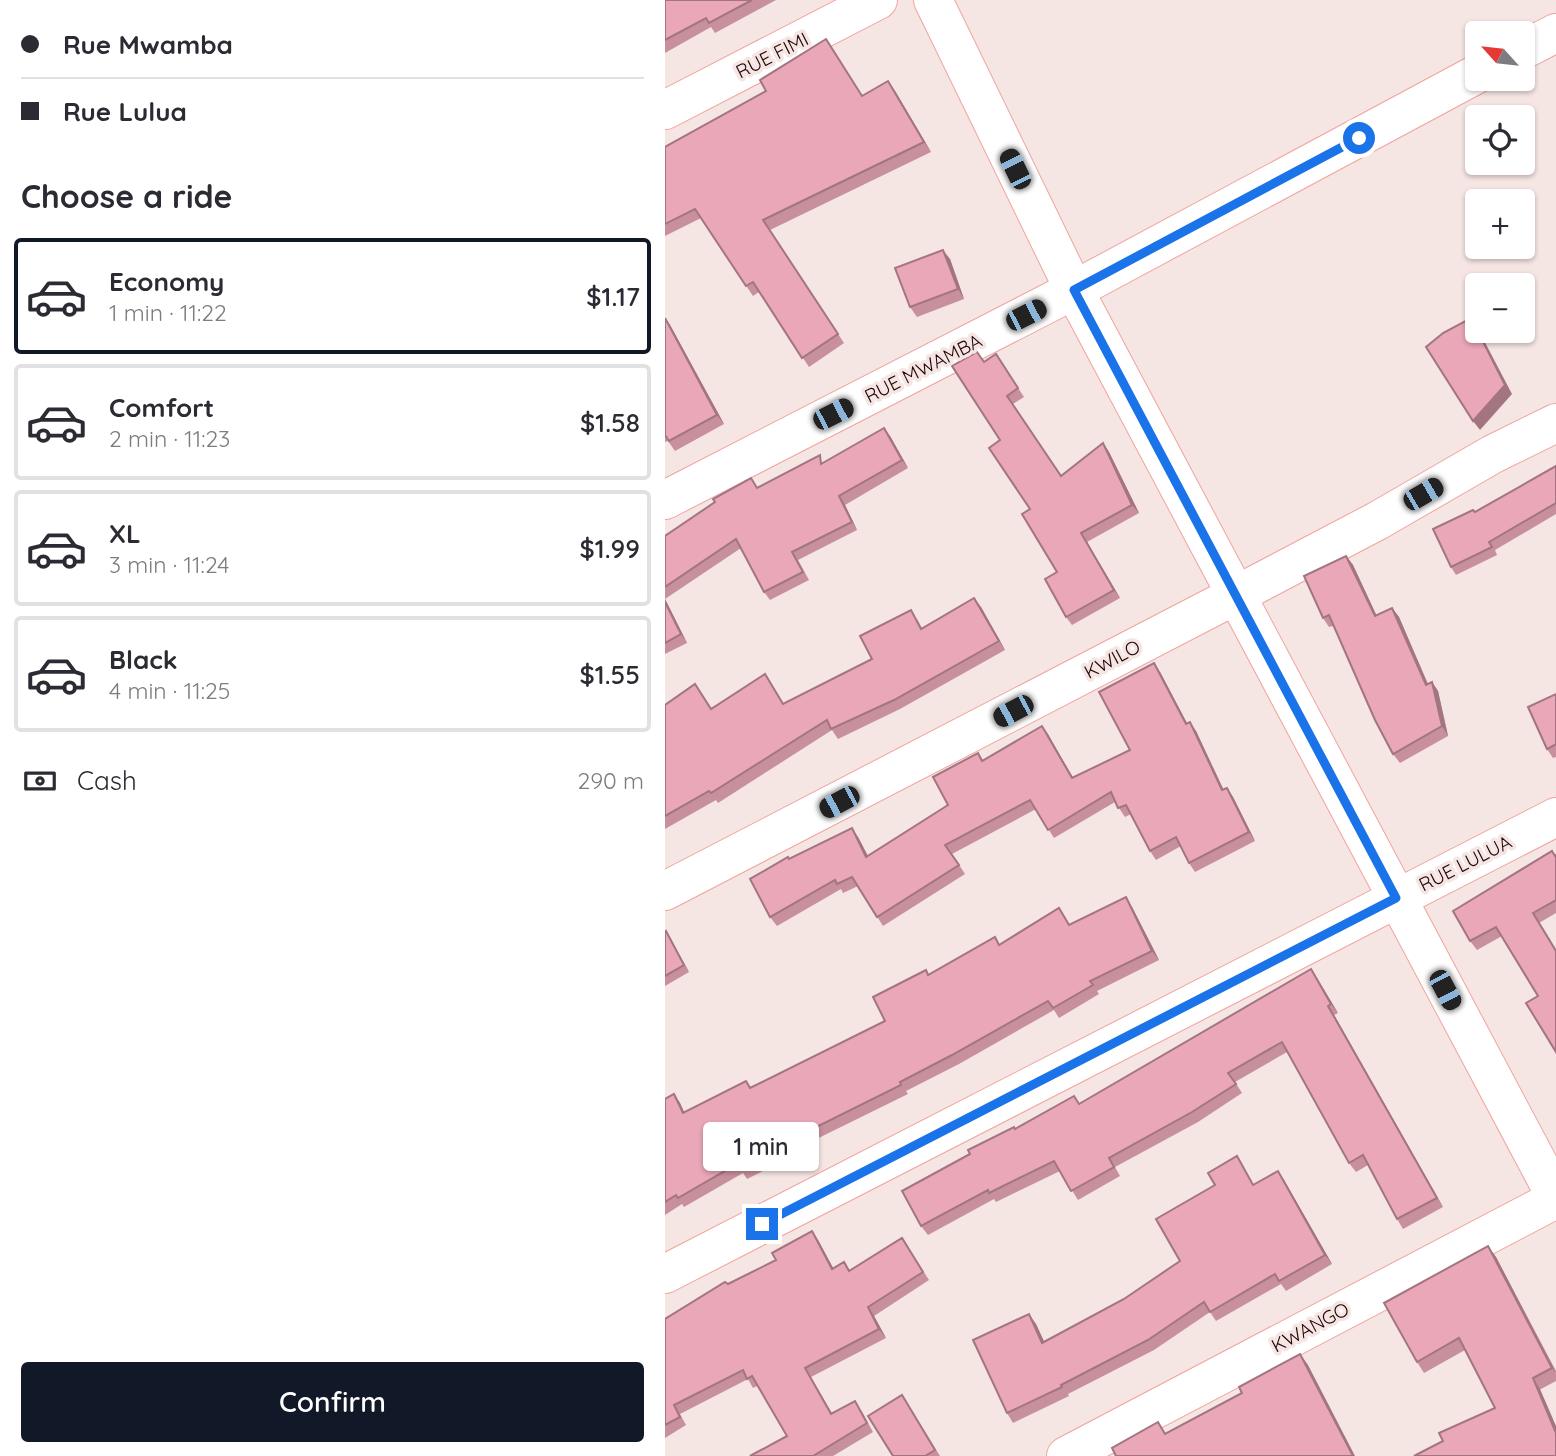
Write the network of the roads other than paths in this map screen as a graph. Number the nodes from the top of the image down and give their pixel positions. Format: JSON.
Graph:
{"nodes":[{"id":1,"x":878,"y":0,"type":"edge"},
{"id":2,"x":933,"y":0,"type":"edge"},
{"id":3,"x":1556,"y":33,"type":"edge"},
{"id":4,"x":1535,"y":44,"type":"edge"},
{"id":5,"x":1465,"y":80,"type":"edge"},
{"id":6,"x":665,"y":110,"type":"edge"},
{"id":7,"x":1074,"y":290,"type":"junction"},
{"id":8,"x":1556,"y":423,"type":"edge"},
{"id":9,"x":665,"y":500,"type":"edge"},
{"id":10,"x":1235,"y":595,"type":"junction"},
{"id":11,"x":1556,"y":817,"type":"edge"},
{"id":12,"x":665,"y":891,"type":"edge"},
{"id":13,"x":1396,"y":898,"type":"junction"},
{"id":14,"x":1556,"y":1198,"type":"edge"},
{"id":15,"x":665,"y":1274,"type":"edge"},
{"id":16,"x":1066,"y":1456,"type":"edge"}],
"edges":[{"from":1,"to":6,"type":"street","name":"RUE FIMI"},
{"from":2,"to":7,"type":"street"},
{"from":3,"to":4,"type":"street"},
{"from":5,"to":7,"type":"street","name":"RUE MWAMBA"},
{"from":7,"to":9,"type":"street","name":"RUE MWAMBA"},
{"from":7,"to":10,"type":"street"},
{"from":8,"to":10,"type":"street","name":"KWILO"},
{"from":10,"to":12,"type":"street","name":"KWILO"},
{"from":10,"to":13,"type":"street"},
{"from":11,"to":13,"type":"street","name":"RUE LULUA"},
{"from":13,"to":14,"type":"street"},
{"from":13,"to":15,"type":"street","name":"RUE LULUA"},
{"from":14,"to":16,"type":"street","name":"KWANGO"}]}
